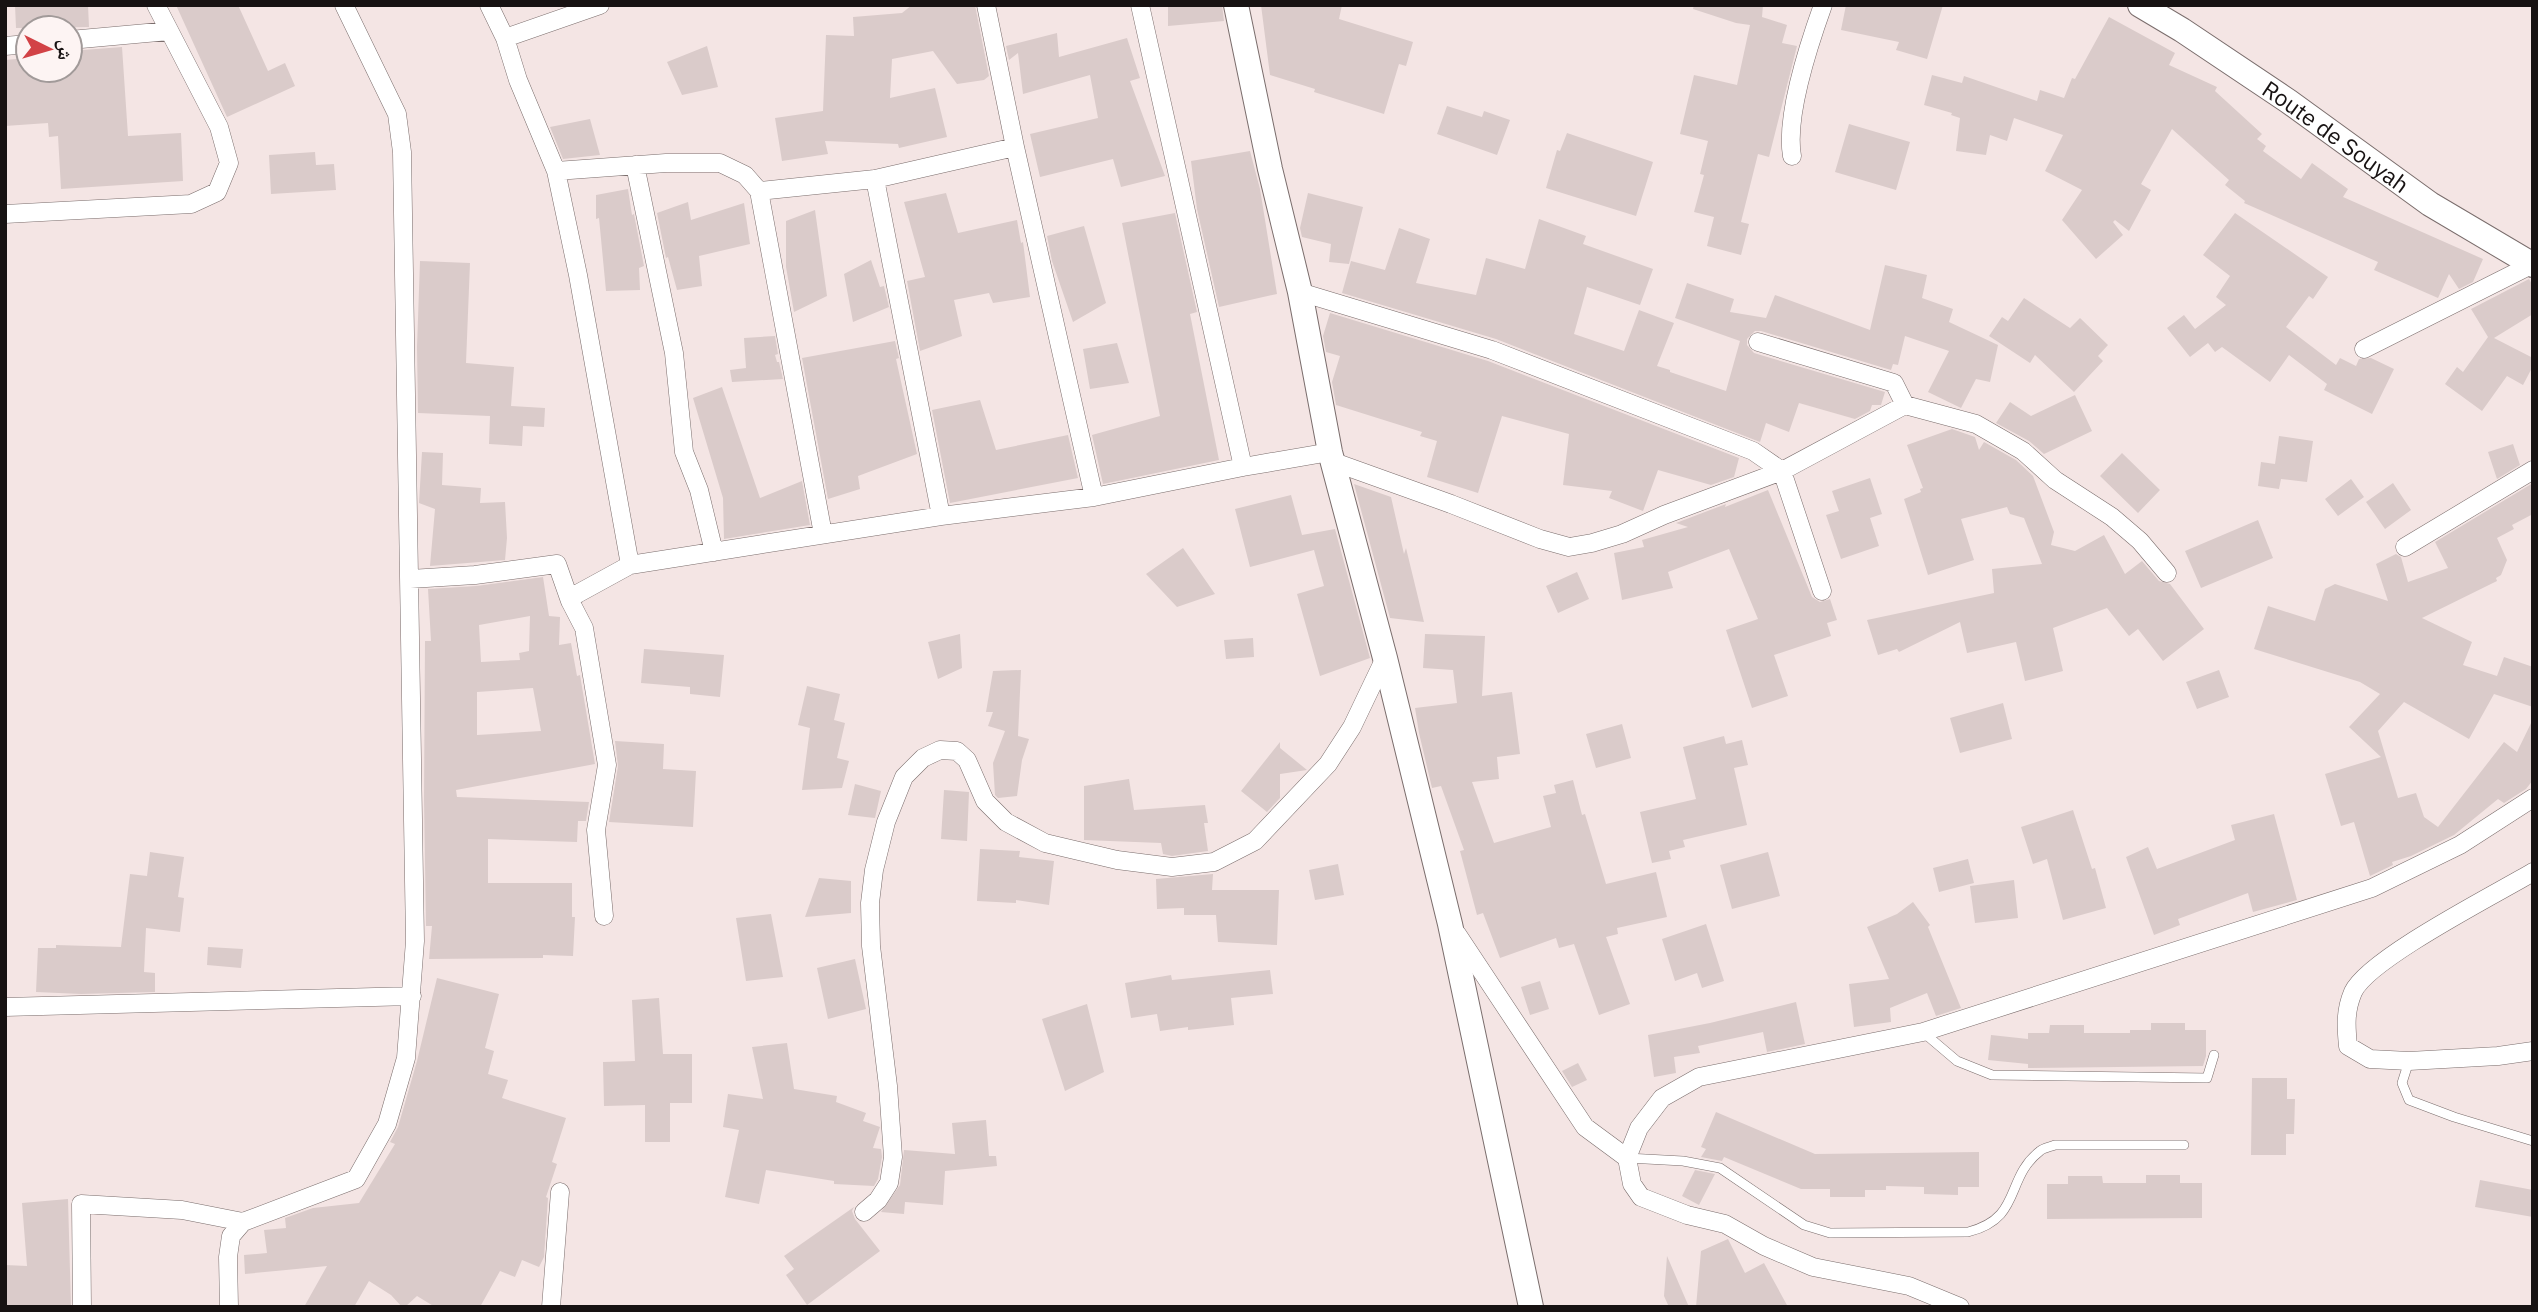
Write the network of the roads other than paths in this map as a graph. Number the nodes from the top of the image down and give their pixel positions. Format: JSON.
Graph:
{"nodes":[{"id":1,"x":156,"y":5,"type":"edge"},
{"id":2,"x":344,"y":5,"type":"edge"},
{"id":3,"x":488,"y":5,"type":"edge"},
{"id":4,"x":600,"y":5,"type":"edge"},
{"id":5,"x":986,"y":5,"type":"edge"},
{"id":6,"x":1140,"y":5,"type":"edge"},
{"id":7,"x":1236,"y":5,"type":"edge"},
{"id":8,"x":1823,"y":5,"type":"edge"},
{"id":9,"x":2140,"y":5,"type":"edge"},
{"id":10,"x":169,"y":32,"type":"junction"},
{"id":11,"x":505,"y":38,"type":"junction"},
{"id":12,"x":84,"y":39,"type":"edge"},
{"id":13,"x":1015,"y":147,"type":"junction"},
{"id":14,"x":1792,"y":156,"type":"dead end"},
{"id":15,"x":635,"y":165,"type":"junction"},
{"id":16,"x":556,"y":172,"type":"junction"},
{"id":17,"x":875,"y":179,"type":"junction"},
{"id":18,"x":759,"y":191,"type":"junction"},
{"id":19,"x":5,"y":214,"type":"edge"},
{"id":20,"x":2532,"y":265,"type":"edge"},
{"id":21,"x":1300,"y":292,"type":"junction"},
{"id":22,"x":1758,"y":342,"type":"dead end"},
{"id":23,"x":2364,"y":349,"type":"dead end"},
{"id":24,"x":1905,"y":405,"type":"junction"},
{"id":25,"x":1332,"y":457,"type":"junction"},
{"id":26,"x":1243,"y":467,"type":"junction"},
{"id":27,"x":2533,"y":470,"type":"edge"},
{"id":28,"x":1782,"y":471,"type":"junction"},
{"id":29,"x":1094,"y":497,"type":"junction"},
{"id":30,"x":941,"y":516,"type":"junction"},
{"id":31,"x":823,"y":534,"type":"junction"},
{"id":32,"x":2405,"y":547,"type":"dead end"},
{"id":33,"x":714,"y":552,"type":"junction"},
{"id":34,"x":630,"y":565,"type":"junction"},
{"id":35,"x":2166,"y":573,"type":"dead end"},
{"id":36,"x":410,"y":579,"type":"junction"},
{"id":37,"x":1822,"y":591,"type":"dead end"},
{"id":38,"x":570,"y":601,"type":"junction"},
{"id":39,"x":1385,"y":658,"type":"junction"},
{"id":40,"x":2533,"y":798,"type":"edge"},
{"id":41,"x":2533,"y":872,"type":"edge"},
{"id":42,"x":604,"y":916,"type":"dead end"},
{"id":43,"x":1450,"y":924,"type":"junction"},
{"id":44,"x":412,"y":996,"type":"junction"},
{"id":45,"x":5,"y":1007,"type":"edge"},
{"id":46,"x":1923,"y":1032,"type":"junction"},
{"id":47,"x":2533,"y":1051,"type":"edge"},
{"id":48,"x":2214,"y":1055,"type":"dead end"},
{"id":49,"x":2409,"y":1061,"type":"junction"},
{"id":50,"x":2533,"y":1141,"type":"edge"},
{"id":51,"x":2184,"y":1145,"type":"dead end"},
{"id":52,"x":1627,"y":1158,"type":"junction"},
{"id":53,"x":560,"y":1192,"type":"dead end"},
{"id":54,"x":864,"y":1212,"type":"dead end"},
{"id":55,"x":243,"y":1222,"type":"junction"},
{"id":56,"x":82,"y":1307,"type":"edge"},
{"id":57,"x":229,"y":1307,"type":"edge"},
{"id":58,"x":551,"y":1307,"type":"edge"},
{"id":59,"x":1531,"y":1307,"type":"edge"},
{"id":60,"x":1960,"y":1307,"type":"edge"}],
"edges":[{"from":1,"to":10,"type":"street"},
{"from":2,"to":36,"type":"street"},
{"from":3,"to":11,"type":"street"},
{"from":4,"to":11,"type":"street"},
{"from":5,"to":13,"type":"street"},
{"from":6,"to":26,"type":"street"},
{"from":7,"to":21,"type":"street"},
{"from":8,"to":14,"type":"street"},
{"from":9,"to":20,"type":"street","name":"Route de Souyah"},
{"from":10,"to":12,"type":"street"},
{"from":10,"to":19,"type":"street"},
{"from":11,"to":16,"type":"street"},
{"from":13,"to":17,"type":"street"},
{"from":13,"to":29,"type":"street"},
{"from":15,"to":16,"type":"street"},
{"from":15,"to":18,"type":"street"},
{"from":15,"to":33,"type":"street"},
{"from":16,"to":34,"type":"street"},
{"from":17,"to":18,"type":"street"},
{"from":17,"to":30,"type":"street"},
{"from":18,"to":31,"type":"street"},
{"from":20,"to":23,"type":"street"},
{"from":21,"to":25,"type":"street"},
{"from":21,"to":28,"type":"street"},
{"from":22,"to":24,"type":"street"},
{"from":24,"to":28,"type":"street"},
{"from":24,"to":35,"type":"street"},
{"from":25,"to":26,"type":"street"},
{"from":25,"to":28,"type":"street"},
{"from":25,"to":39,"type":"street"},
{"from":26,"to":29,"type":"street"},
{"from":27,"to":32,"type":"street"},
{"from":28,"to":37,"type":"street"},
{"from":29,"to":30,"type":"street"},
{"from":30,"to":31,"type":"street"},
{"from":31,"to":33,"type":"street"},
{"from":33,"to":34,"type":"street"},
{"from":34,"to":38,"type":"street"},
{"from":36,"to":38,"type":"street"},
{"from":36,"to":44,"type":"street"},
{"from":38,"to":42,"type":"street"},
{"from":39,"to":43,"type":"street"},
{"from":39,"to":54,"type":"street"},
{"from":40,"to":46,"type":"street"},
{"from":41,"to":49,"type":"street"},
{"from":43,"to":52,"type":"street"},
{"from":43,"to":59,"type":"street"},
{"from":44,"to":45,"type":"street"},
{"from":44,"to":55,"type":"street"},
{"from":46,"to":48,"type":"lane"},
{"from":46,"to":52,"type":"street"},
{"from":47,"to":49,"type":"street"},
{"from":49,"to":50,"type":"lane"},
{"from":51,"to":52,"type":"lane"},
{"from":52,"to":60,"type":"street"},
{"from":53,"to":58,"type":"street"},
{"from":55,"to":56,"type":"street"},
{"from":55,"to":57,"type":"street"}]}
